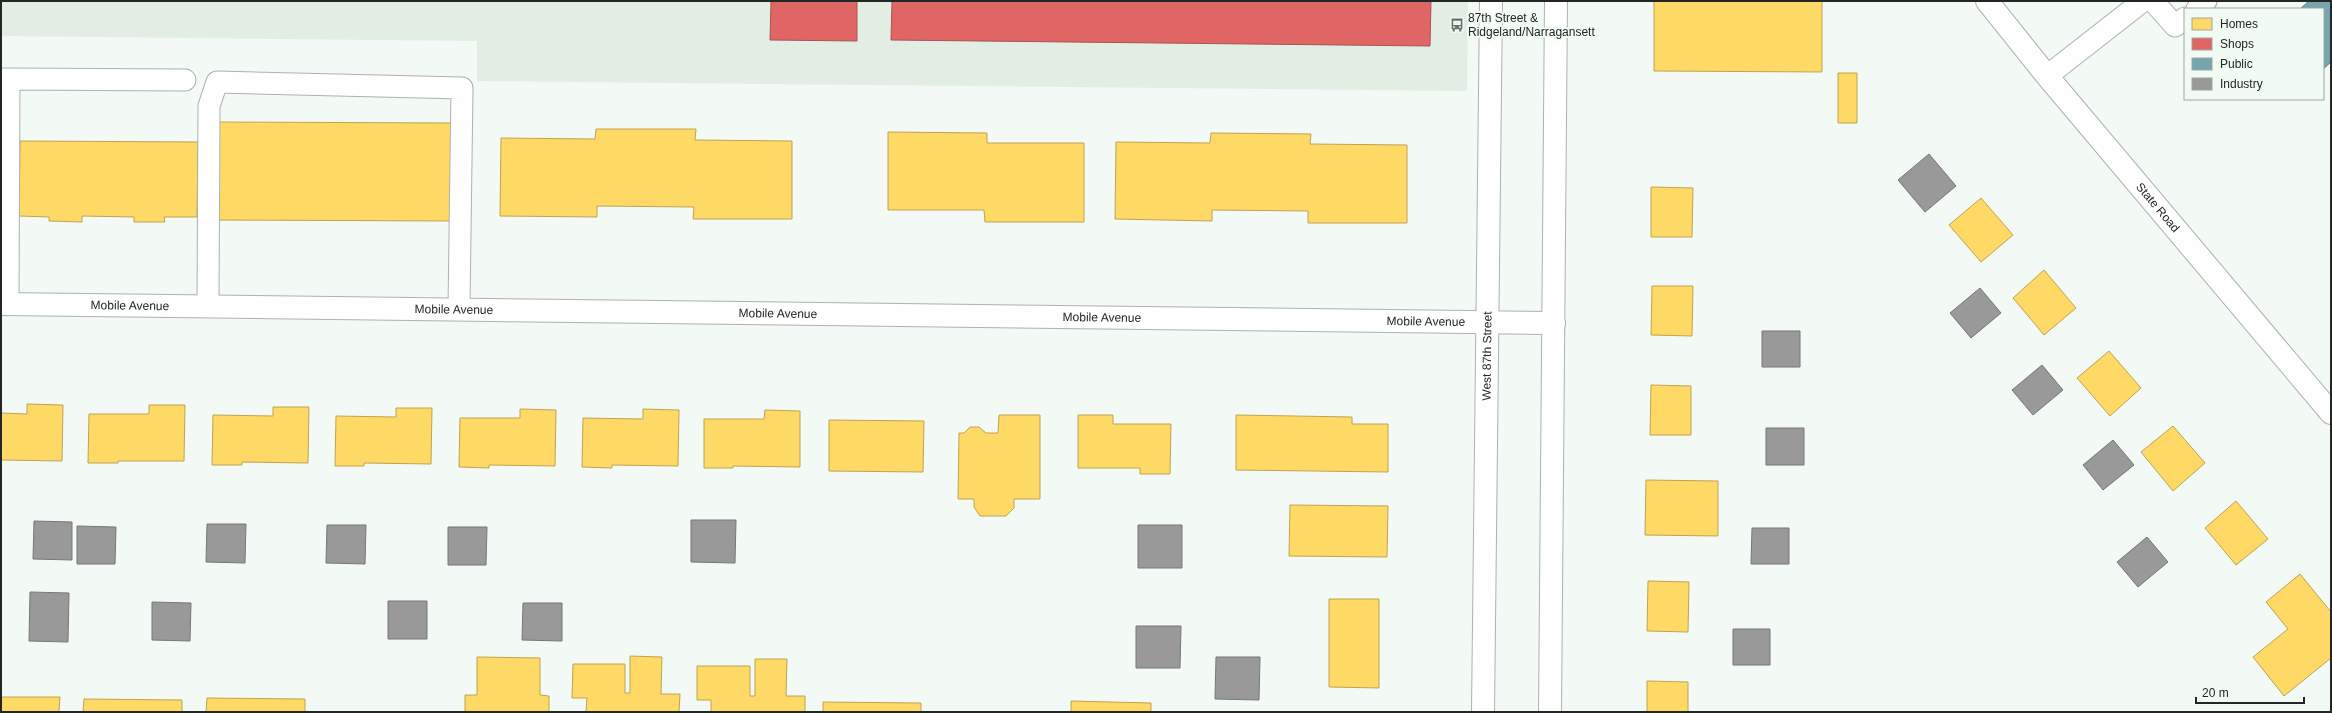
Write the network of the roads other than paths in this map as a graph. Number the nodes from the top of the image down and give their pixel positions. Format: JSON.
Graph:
{"nodes":[{"id":1,"x":1491,"y":1,"type":"edge"},
{"id":2,"x":1556,"y":1,"type":"edge"},
{"id":3,"x":1987,"y":1,"type":"edge"},
{"id":4,"x":2143,"y":1,"type":"edge"},
{"id":5,"x":2153,"y":1,"type":"edge"},
{"id":6,"x":2206,"y":1,"type":"edge"},
{"id":7,"x":2197,"y":8,"type":"edge"},
{"id":8,"x":2184,"y":19,"type":"edge"},
{"id":9,"x":2047,"y":76,"type":"junction"},
{"id":10,"x":5,"y":79,"type":"edge"},
{"id":11,"x":185,"y":80,"type":"dead end"},
{"id":12,"x":4,"y":304,"type":"edge"},
{"id":13,"x":208,"y":306,"type":"junction"},
{"id":14,"x":459,"y":308,"type":"junction"},
{"id":15,"x":1488,"y":322,"type":"junction"},
{"id":16,"x":1554,"y":323,"type":"junction"},
{"id":17,"x":2331,"y":413,"type":"edge"},
{"id":18,"x":1483,"y":712,"type":"edge"},
{"id":19,"x":1550,"y":712,"type":"edge"}],
"edges":[{"from":1,"to":15,"type":"street","name":"West 87th Street"},
{"from":2,"to":16,"type":"street"},
{"from":3,"to":9,"type":"street","name":"State Road"},
{"from":4,"to":9,"type":"lane"},
{"from":5,"to":8,"type":"lane"},
{"from":6,"to":7,"type":"lane"},
{"from":9,"to":17,"type":"street","name":"State Road"},
{"from":10,"to":11,"type":"lane"},
{"from":10,"to":12,"type":"lane"},
{"from":12,"to":13,"type":"street","name":"Mobile Avenue"},
{"from":13,"to":14,"type":"street","name":"Mobile Avenue"},
{"from":13,"to":14,"type":"lane"},
{"from":14,"to":15,"type":"street","name":"Mobile Avenue"},
{"from":15,"to":16,"type":"street","name":"Mobile Avenue"},
{"from":15,"to":18,"type":"street","name":"West 87th Street"},
{"from":16,"to":19,"type":"street"}]}
